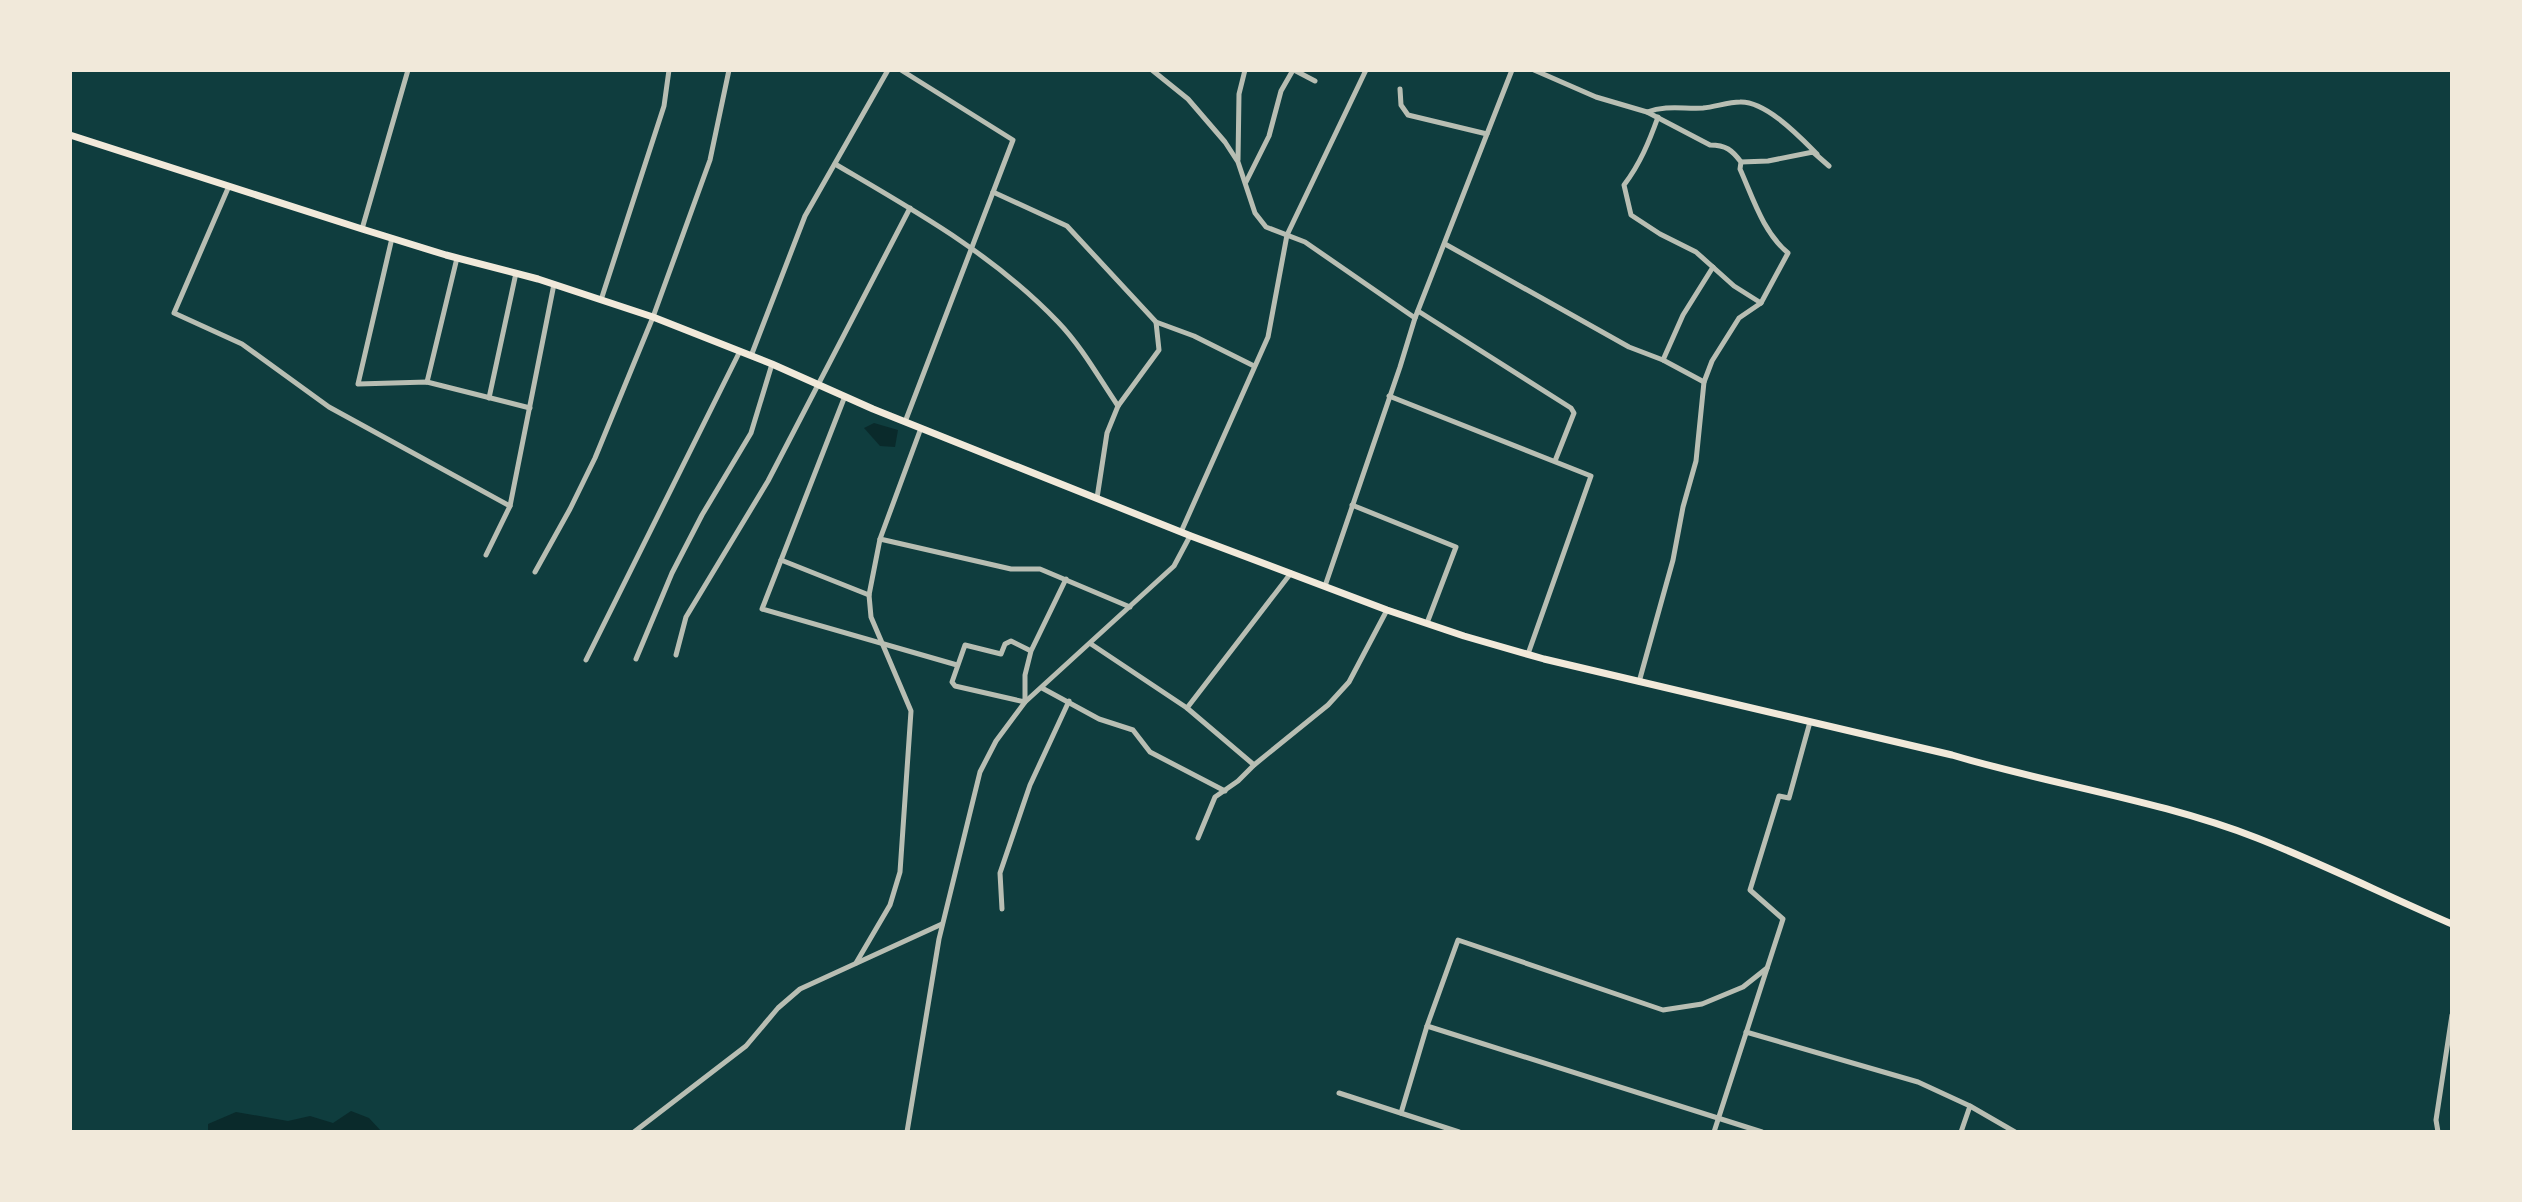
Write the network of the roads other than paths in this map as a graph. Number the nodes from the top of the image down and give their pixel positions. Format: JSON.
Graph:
{"nodes":[{"id":1,"x":408,"y":70,"type":"edge"},
{"id":2,"x":669,"y":70,"type":"edge"},
{"id":3,"x":729,"y":70,"type":"edge"},
{"id":4,"x":888,"y":70,"type":"edge"},
{"id":5,"x":901,"y":70,"type":"edge"},
{"id":6,"x":1154,"y":70,"type":"edge"},
{"id":7,"x":1245,"y":70,"type":"edge"},
{"id":8,"x":1294,"y":70,"type":"edge"},
{"id":9,"x":1366,"y":70,"type":"edge"},
{"id":10,"x":1512,"y":70,"type":"edge"},
{"id":11,"x":1534,"y":70,"type":"edge"},
{"id":12,"x":1315,"y":81,"type":"dead end"},
{"id":13,"x":1400,"y":89,"type":"dead end"},
{"id":14,"x":1647,"y":112,"type":"junction"},
{"id":15,"x":1658,"y":117,"type":"junction"},
{"id":16,"x":1487,"y":134,"type":"junction"},
{"id":17,"x":70,"y":135,"type":"edge"},
{"id":18,"x":1817,"y":154,"type":"junction"},
{"id":19,"x":1238,"y":162,"type":"junction"},
{"id":20,"x":1741,"y":162,"type":"junction"},
{"id":21,"x":835,"y":164,"type":"junction"},
{"id":22,"x":1829,"y":166,"type":"dead end"},
{"id":23,"x":1246,"y":183,"type":"junction"},
{"id":24,"x":230,"y":185,"type":"junction"},
{"id":25,"x":993,"y":192,"type":"junction"},
{"id":26,"x":910,"y":208,"type":"junction"},
{"id":27,"x":362,"y":229,"type":"junction"},
{"id":28,"x":1287,"y":235,"type":"junction"},
{"id":29,"x":392,"y":238,"type":"junction"},
{"id":30,"x":1445,"y":244,"type":"junction"},
{"id":31,"x":972,"y":246,"type":"junction"},
{"id":32,"x":457,"y":258,"type":"junction"},
{"id":33,"x":1713,"y":267,"type":"junction"},
{"id":34,"x":516,"y":273,"type":"junction"},
{"id":35,"x":554,"y":284,"type":"junction"},
{"id":36,"x":601,"y":300,"type":"junction"},
{"id":37,"x":1761,"y":303,"type":"junction"},
{"id":38,"x":1418,"y":310,"type":"junction"},
{"id":39,"x":653,"y":317,"type":"junction"},
{"id":40,"x":1415,"y":318,"type":"junction"},
{"id":41,"x":1156,"y":322,"type":"junction"},
{"id":42,"x":740,"y":351,"type":"junction"},
{"id":43,"x":751,"y":356,"type":"junction"},
{"id":44,"x":1663,"y":360,"type":"junction"},
{"id":45,"x":772,"y":364,"type":"junction"},
{"id":46,"x":1254,"y":366,"type":"junction"},
{"id":47,"x":427,"y":382,"type":"junction"},
{"id":48,"x":1704,"y":382,"type":"junction"},
{"id":49,"x":817,"y":383,"type":"junction"},
{"id":50,"x":845,"y":396,"type":"junction"},
{"id":51,"x":1389,"y":396,"type":"junction"},
{"id":52,"x":489,"y":398,"type":"junction"},
{"id":53,"x":1118,"y":406,"type":"junction"},
{"id":54,"x":530,"y":408,"type":"junction"},
{"id":55,"x":905,"y":422,"type":"junction"},
{"id":56,"x":921,"y":428,"type":"junction"},
{"id":57,"x":1555,"y":461,"type":"junction"},
{"id":58,"x":1097,"y":498,"type":"junction"},
{"id":59,"x":1352,"y":505,"type":"junction"},
{"id":60,"x":510,"y":506,"type":"junction"},
{"id":61,"x":1181,"y":532,"type":"junction"},
{"id":62,"x":1191,"y":536,"type":"junction"},
{"id":63,"x":880,"y":539,"type":"junction"},
{"id":64,"x":486,"y":555,"type":"dead end"},
{"id":65,"x":780,"y":560,"type":"junction"},
{"id":66,"x":535,"y":572,"type":"dead end"},
{"id":67,"x":1291,"y":573,"type":"junction"},
{"id":68,"x":1066,"y":579,"type":"junction"},
{"id":69,"x":1325,"y":586,"type":"junction"},
{"id":70,"x":869,"y":595,"type":"junction"},
{"id":71,"x":1130,"y":607,"type":"junction"},
{"id":72,"x":1387,"y":610,"type":"junction"},
{"id":73,"x":1427,"y":623,"type":"junction"},
{"id":74,"x":882,"y":643,"type":"junction"},
{"id":75,"x":1091,"y":644,"type":"junction"},
{"id":76,"x":1031,"y":651,"type":"junction"},
{"id":77,"x":1528,"y":654,"type":"junction"},
{"id":78,"x":676,"y":655,"type":"dead end"},
{"id":79,"x":636,"y":659,"type":"dead end"},
{"id":80,"x":586,"y":660,"type":"dead end"},
{"id":81,"x":957,"y":665,"type":"junction"},
{"id":82,"x":1639,"y":682,"type":"junction"},
{"id":83,"x":1042,"y":688,"type":"junction"},
{"id":84,"x":1069,"y":701,"type":"junction"},
{"id":85,"x":1025,"y":702,"type":"junction"},
{"id":86,"x":1187,"y":708,"type":"junction"},
{"id":87,"x":1810,"y":722,"type":"junction"},
{"id":88,"x":1254,"y":765,"type":"junction"},
{"id":89,"x":1225,"y":791,"type":"junction"},
{"id":90,"x":1198,"y":838,"type":"dead end"},
{"id":91,"x":1002,"y":909,"type":"dead end"},
{"id":92,"x":943,"y":924,"type":"junction"},
{"id":93,"x":2452,"y":924,"type":"edge"},
{"id":94,"x":856,"y":963,"type":"junction"},
{"id":95,"x":1767,"y":968,"type":"junction"},
{"id":96,"x":2452,"y":1015,"type":"edge"},
{"id":97,"x":1427,"y":1026,"type":"junction"},
{"id":98,"x":1746,"y":1032,"type":"junction"},
{"id":99,"x":1339,"y":1093,"type":"dead end"},
{"id":100,"x":1970,"y":1106,"type":"junction"},
{"id":101,"x":1401,"y":1113,"type":"junction"},
{"id":102,"x":1718,"y":1118,"type":"junction"},
{"id":103,"x":634,"y":1132,"type":"edge"},
{"id":104,"x":907,"y":1132,"type":"edge"},
{"id":105,"x":1459,"y":1132,"type":"edge"},
{"id":106,"x":1714,"y":1132,"type":"edge"},
{"id":107,"x":1762,"y":1132,"type":"edge"},
{"id":108,"x":1961,"y":1132,"type":"edge"},
{"id":109,"x":2015,"y":1132,"type":"edge"},
{"id":110,"x":2438,"y":1132,"type":"edge"}],
"edges":[{"from":1,"to":27,"type":"street"},
{"from":2,"to":36,"type":"street"},
{"from":3,"to":39,"type":"street"},
{"from":4,"to":21,"type":"street"},
{"from":5,"to":25,"type":"street"},
{"from":6,"to":19,"type":"street"},
{"from":7,"to":19,"type":"street"},
{"from":8,"to":12,"type":"street"},
{"from":8,"to":23,"type":"street"},
{"from":9,"to":28,"type":"street"},
{"from":10,"to":16,"type":"street"},
{"from":11,"to":14,"type":"street"},
{"from":13,"to":16,"type":"street"},
{"from":14,"to":15,"type":"street"},
{"from":14,"to":18,"type":"street"},
{"from":15,"to":20,"type":"street"},
{"from":15,"to":33,"type":"street"},
{"from":16,"to":30,"type":"street"},
{"from":17,"to":24,"type":"main road"},
{"from":18,"to":20,"type":"street"},
{"from":18,"to":22,"type":"street"},
{"from":19,"to":23,"type":"street"},
{"from":20,"to":37,"type":"street"},
{"from":21,"to":26,"type":"street"},
{"from":21,"to":43,"type":"street"},
{"from":23,"to":28,"type":"street"},
{"from":24,"to":27,"type":"main road"},
{"from":24,"to":60,"type":"street"},
{"from":25,"to":31,"type":"street"},
{"from":25,"to":41,"type":"street"},
{"from":26,"to":31,"type":"street"},
{"from":26,"to":49,"type":"street"},
{"from":27,"to":29,"type":"main road"},
{"from":28,"to":40,"type":"street"},
{"from":28,"to":46,"type":"street"},
{"from":29,"to":32,"type":"main road"},
{"from":29,"to":47,"type":"street"},
{"from":30,"to":38,"type":"street"},
{"from":30,"to":44,"type":"street"},
{"from":31,"to":53,"type":"street"},
{"from":31,"to":55,"type":"street"},
{"from":32,"to":34,"type":"main road"},
{"from":32,"to":47,"type":"street"},
{"from":33,"to":37,"type":"street"},
{"from":33,"to":44,"type":"street"},
{"from":34,"to":35,"type":"main road"},
{"from":34,"to":52,"type":"street"},
{"from":35,"to":36,"type":"main road"},
{"from":35,"to":54,"type":"street"},
{"from":36,"to":39,"type":"main road"},
{"from":37,"to":48,"type":"street"},
{"from":38,"to":40,"type":"street"},
{"from":38,"to":57,"type":"street"},
{"from":39,"to":42,"type":"main road"},
{"from":39,"to":66,"type":"street"},
{"from":40,"to":51,"type":"street"},
{"from":41,"to":46,"type":"street"},
{"from":41,"to":53,"type":"street"},
{"from":42,"to":43,"type":"main road"},
{"from":42,"to":80,"type":"street"},
{"from":43,"to":45,"type":"main road"},
{"from":44,"to":48,"type":"street"},
{"from":45,"to":49,"type":"main road"},
{"from":45,"to":79,"type":"street"},
{"from":46,"to":61,"type":"street"},
{"from":47,"to":52,"type":"street"},
{"from":48,"to":82,"type":"street"},
{"from":49,"to":50,"type":"main road"},
{"from":49,"to":78,"type":"street"},
{"from":50,"to":55,"type":"main road"},
{"from":50,"to":65,"type":"street"},
{"from":51,"to":57,"type":"street"},
{"from":51,"to":59,"type":"street"},
{"from":52,"to":54,"type":"street"},
{"from":53,"to":58,"type":"street"},
{"from":54,"to":60,"type":"street"},
{"from":55,"to":56,"type":"main road"},
{"from":56,"to":58,"type":"main road"},
{"from":56,"to":63,"type":"street"},
{"from":57,"to":77,"type":"street"},
{"from":58,"to":61,"type":"main road"},
{"from":59,"to":69,"type":"street"},
{"from":59,"to":73,"type":"street"},
{"from":60,"to":64,"type":"street"},
{"from":61,"to":62,"type":"main road"},
{"from":62,"to":67,"type":"main road"},
{"from":62,"to":71,"type":"street"},
{"from":63,"to":68,"type":"street"},
{"from":63,"to":70,"type":"street"},
{"from":65,"to":70,"type":"street"},
{"from":65,"to":74,"type":"street"},
{"from":67,"to":69,"type":"main road"},
{"from":67,"to":86,"type":"street"},
{"from":68,"to":71,"type":"street"},
{"from":68,"to":76,"type":"street"},
{"from":69,"to":72,"type":"main road"},
{"from":70,"to":74,"type":"street"},
{"from":71,"to":75,"type":"street"},
{"from":72,"to":73,"type":"main road"},
{"from":72,"to":88,"type":"street"},
{"from":73,"to":77,"type":"main road"},
{"from":74,"to":81,"type":"street"},
{"from":74,"to":94,"type":"street"},
{"from":75,"to":83,"type":"street"},
{"from":75,"to":86,"type":"street"},
{"from":76,"to":81,"type":"street"},
{"from":76,"to":85,"type":"street"},
{"from":77,"to":82,"type":"main road"},
{"from":81,"to":85,"type":"street"},
{"from":82,"to":87,"type":"main road"},
{"from":83,"to":84,"type":"street"},
{"from":83,"to":85,"type":"street"},
{"from":84,"to":89,"type":"street"},
{"from":84,"to":91,"type":"street"},
{"from":85,"to":92,"type":"street"},
{"from":86,"to":88,"type":"street"},
{"from":87,"to":93,"type":"main road"},
{"from":87,"to":95,"type":"street"},
{"from":88,"to":89,"type":"street"},
{"from":89,"to":90,"type":"street"},
{"from":92,"to":94,"type":"street"},
{"from":92,"to":104,"type":"street"},
{"from":94,"to":103,"type":"street"},
{"from":95,"to":97,"type":"street"},
{"from":95,"to":98,"type":"street"},
{"from":96,"to":110,"type":"street"},
{"from":97,"to":101,"type":"street"},
{"from":97,"to":102,"type":"street"},
{"from":98,"to":100,"type":"street"},
{"from":98,"to":102,"type":"street"},
{"from":99,"to":101,"type":"street"},
{"from":100,"to":108,"type":"street"},
{"from":100,"to":109,"type":"street"},
{"from":101,"to":105,"type":"street"},
{"from":102,"to":106,"type":"street"},
{"from":102,"to":107,"type":"street"}]}
